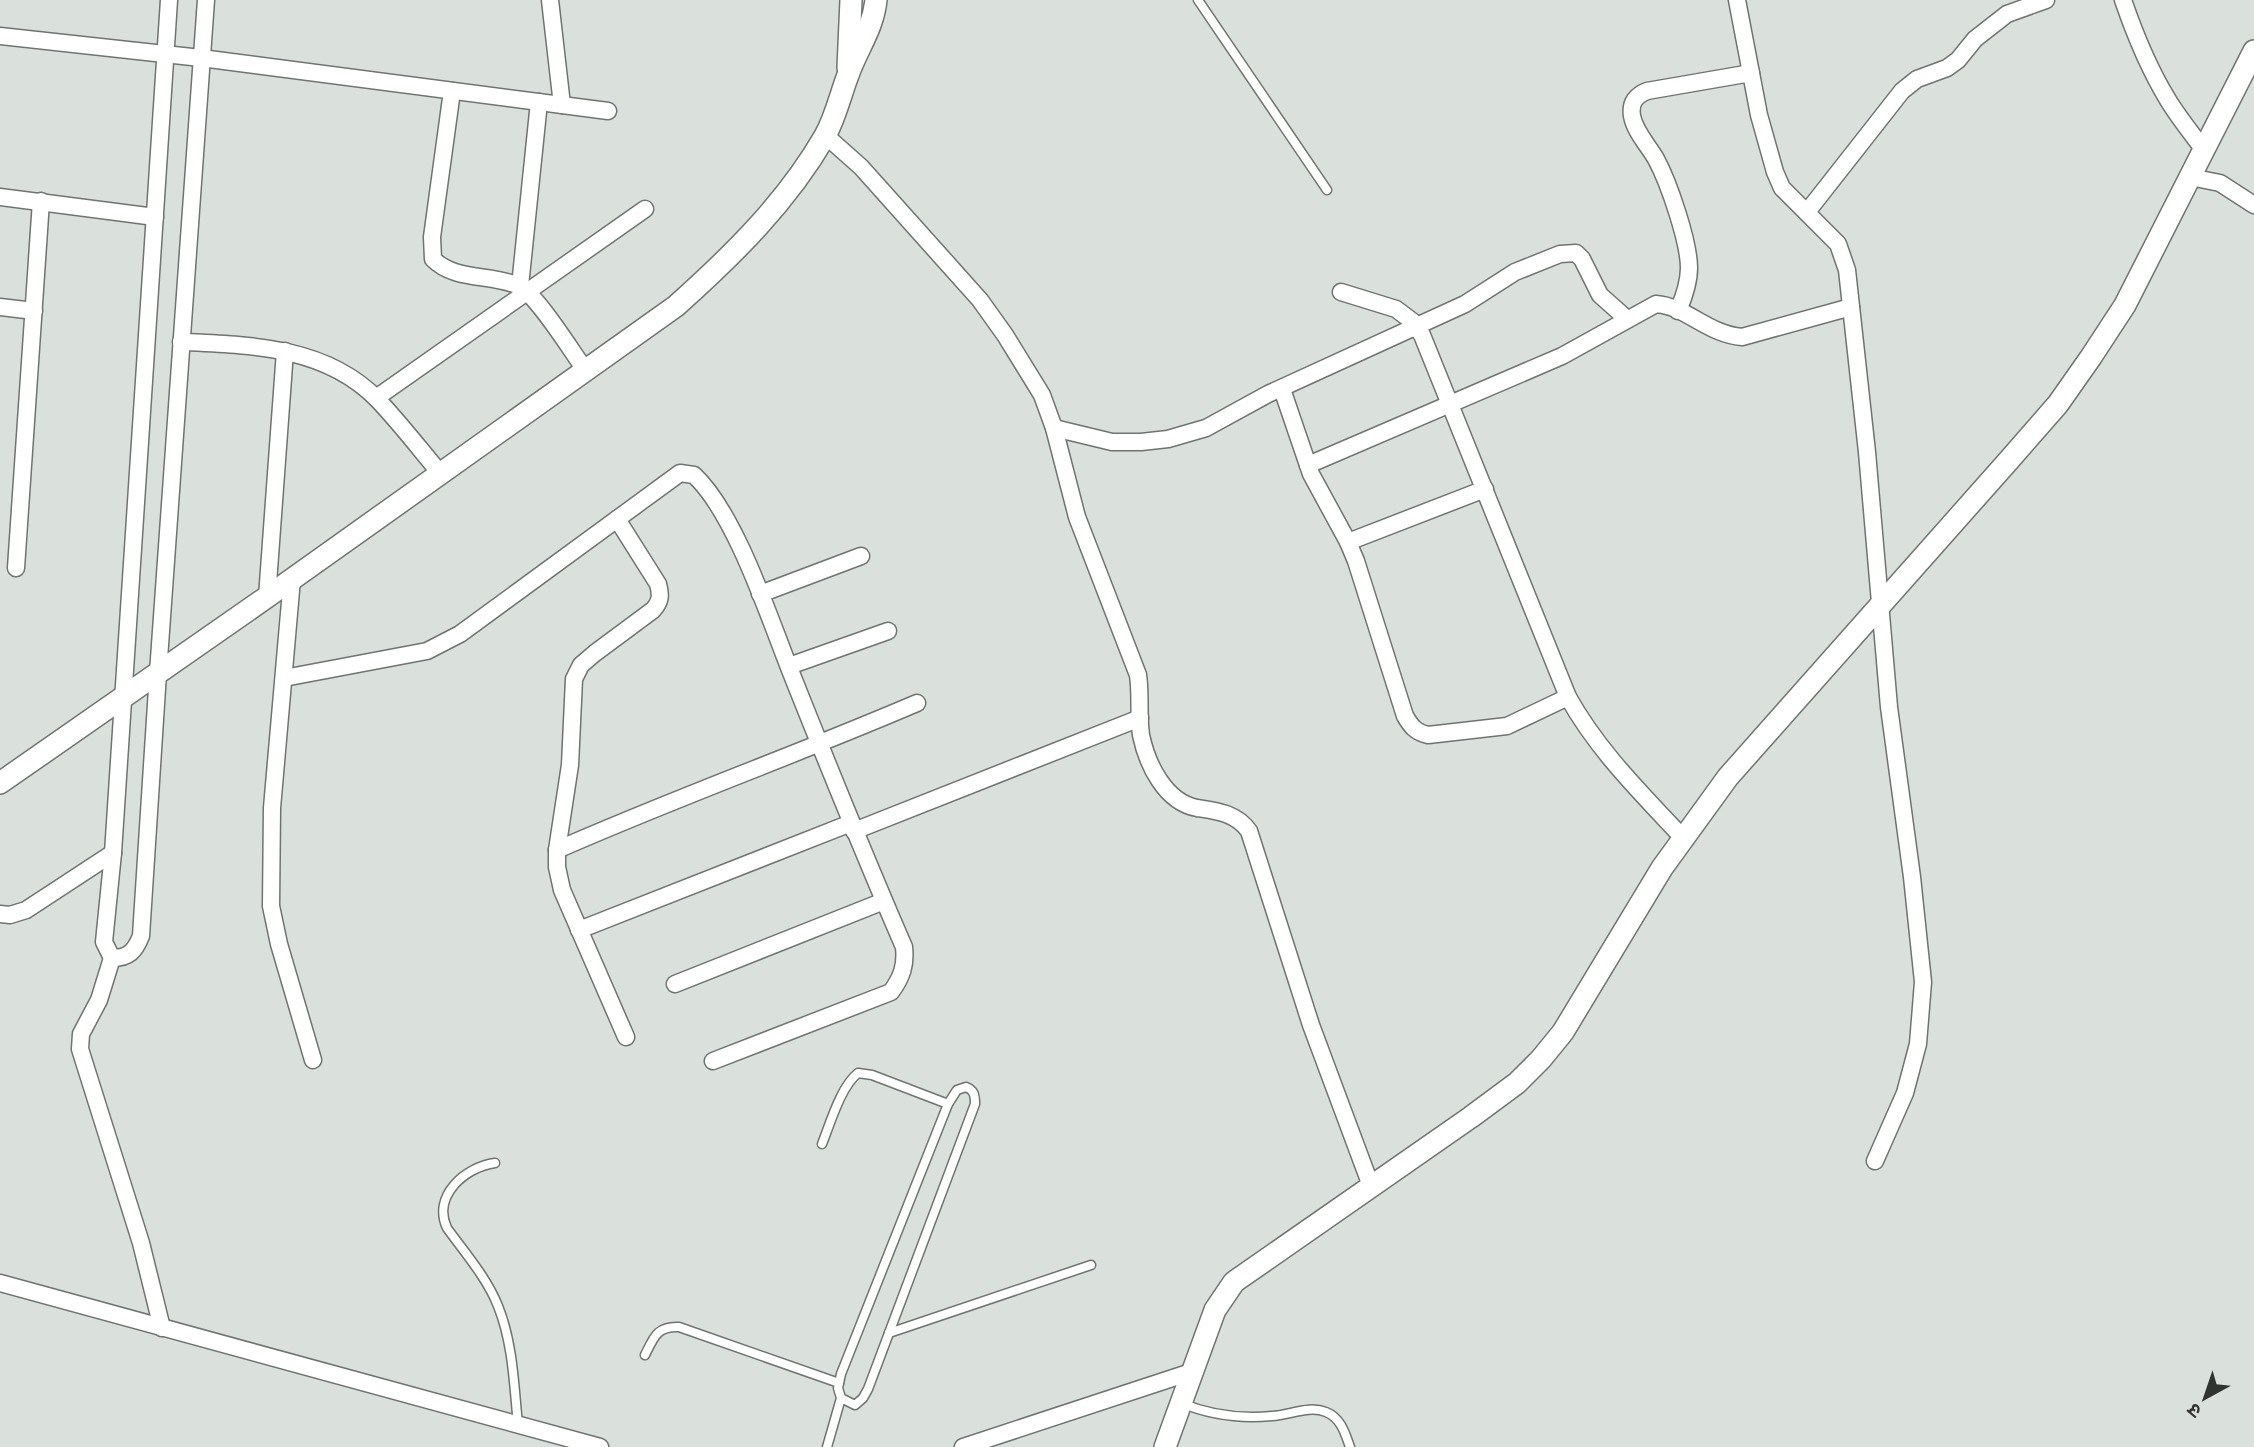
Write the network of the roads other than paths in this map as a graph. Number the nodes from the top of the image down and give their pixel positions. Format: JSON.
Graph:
{"nodes":[{"id":1,"x":169,"y":0,"type":"edge"},
{"id":2,"x":206,"y":0,"type":"edge"},
{"id":3,"x":550,"y":0,"type":"edge"},
{"id":4,"x":851,"y":0,"type":"edge"},
{"id":5,"x":876,"y":0,"type":"edge"},
{"id":6,"x":1198,"y":0,"type":"edge"},
{"id":7,"x":1737,"y":0,"type":"edge"},
{"id":8,"x":2046,"y":0,"type":"edge"},
{"id":9,"x":2123,"y":0,"type":"edge"},
{"id":10,"x":0,"y":36,"type":"edge"},
{"id":11,"x":2254,"y":51,"type":"edge"},
{"id":12,"x":166,"y":54,"type":"junction"},
{"id":13,"x":201,"y":58,"type":"junction"},
{"id":14,"x":848,"y":73,"type":"junction"},
{"id":15,"x":1751,"y":73,"type":"junction"},
{"id":16,"x":452,"y":90,"type":"junction"},
{"id":17,"x":539,"y":102,"type":"junction"},
{"id":18,"x":562,"y":105,"type":"junction"},
{"id":19,"x":608,"y":111,"type":"dead end"},
{"id":20,"x":825,"y":135,"type":"junction"},
{"id":21,"x":2204,"y":150,"type":"junction"},
{"id":22,"x":2190,"y":177,"type":"junction"},
{"id":23,"x":1327,"y":190,"type":"dead end"},
{"id":24,"x":0,"y":197,"type":"edge"},
{"id":25,"x":41,"y":201,"type":"junction"},
{"id":26,"x":2254,"y":205,"type":"edge"},
{"id":27,"x":645,"y":209,"type":"dead end"},
{"id":28,"x":1807,"y":212,"type":"junction"},
{"id":29,"x":155,"y":217,"type":"junction"},
{"id":30,"x":524,"y":289,"type":"junction"},
{"id":31,"x":1341,"y":292,"type":"dead end"},
{"id":32,"x":0,"y":307,"type":"edge"},
{"id":33,"x":1851,"y":307,"type":"junction"},
{"id":34,"x":34,"y":311,"type":"junction"},
{"id":35,"x":1678,"y":311,"type":"junction"},
{"id":36,"x":1627,"y":319,"type":"junction"},
{"id":37,"x":1418,"y":327,"type":"junction"},
{"id":38,"x":181,"y":342,"type":"junction"},
{"id":39,"x":285,"y":351,"type":"junction"},
{"id":40,"x":586,"y":371,"type":"junction"},
{"id":41,"x":1282,"y":389,"type":"junction"},
{"id":42,"x":376,"y":398,"type":"junction"},
{"id":43,"x":1451,"y":405,"type":"junction"},
{"id":44,"x":1054,"y":428,"type":"junction"},
{"id":45,"x":1308,"y":465,"type":"junction"},
{"id":46,"x":440,"y":473,"type":"junction"},
{"id":47,"x":1485,"y":489,"type":"junction"},
{"id":48,"x":617,"y":519,"type":"junction"},
{"id":49,"x":1348,"y":541,"type":"junction"},
{"id":50,"x":861,"y":556,"type":"dead end"},
{"id":51,"x":16,"y":568,"type":"dead end"},
{"id":52,"x":292,"y":579,"type":"junction"},
{"id":53,"x":760,"y":594,"type":"junction"},
{"id":54,"x":267,"y":597,"type":"junction"},
{"id":55,"x":1880,"y":605,"type":"junction"},
{"id":56,"x":888,"y":631,"type":"dead end"},
{"id":57,"x":789,"y":666,"type":"junction"},
{"id":58,"x":158,"y":673,"type":"junction"},
{"id":59,"x":284,"y":678,"type":"junction"},
{"id":60,"x":124,"y":697,"type":"junction"},
{"id":61,"x":1568,"y":697,"type":"junction"},
{"id":62,"x":917,"y":703,"type":"dead end"},
{"id":63,"x":1140,"y":718,"type":"junction"},
{"id":64,"x":820,"y":745,"type":"junction"},
{"id":65,"x":0,"y":783,"type":"edge"},
{"id":66,"x":853,"y":827,"type":"junction"},
{"id":67,"x":1683,"y":838,"type":"junction"},
{"id":68,"x":557,"y":850,"type":"junction"},
{"id":69,"x":113,"y":853,"type":"junction"},
{"id":70,"x":884,"y":901,"type":"junction"},
{"id":71,"x":0,"y":914,"type":"edge"},
{"id":72,"x":579,"y":930,"type":"junction"},
{"id":73,"x":112,"y":958,"type":"junction"},
{"id":74,"x":675,"y":984,"type":"dead end"},
{"id":75,"x":626,"y":1037,"type":"dead end"},
{"id":76,"x":313,"y":1060,"type":"dead end"},
{"id":77,"x":713,"y":1061,"type":"dead end"},
{"id":78,"x":948,"y":1104,"type":"junction"},
{"id":79,"x":822,"y":1144,"type":"dead end"},
{"id":80,"x":1875,"y":1161,"type":"dead end"},
{"id":81,"x":495,"y":1163,"type":"dead end"},
{"id":82,"x":1371,"y":1185,"type":"junction"},
{"id":83,"x":1091,"y":1265,"type":"dead end"},
{"id":84,"x":0,"y":1283,"type":"edge"},
{"id":85,"x":162,"y":1328,"type":"junction"},
{"id":86,"x":889,"y":1334,"type":"junction"},
{"id":87,"x":645,"y":1355,"type":"dead end"},
{"id":88,"x":1191,"y":1372,"type":"junction"},
{"id":89,"x":839,"y":1383,"type":"junction"},
{"id":90,"x":841,"y":1398,"type":"junction"},
{"id":91,"x":1180,"y":1403,"type":"junction"},
{"id":92,"x":518,"y":1425,"type":"junction"},
{"id":93,"x":600,"y":1447,"type":"edge"},
{"id":94,"x":827,"y":1447,"type":"edge"},
{"id":95,"x":963,"y":1447,"type":"edge"},
{"id":96,"x":1165,"y":1447,"type":"edge"},
{"id":97,"x":1350,"y":1447,"type":"edge"}],
"edges":[{"from":1,"to":12,"type":"street"},
{"from":2,"to":13,"type":"street"},
{"from":3,"to":18,"type":"street"},
{"from":4,"to":14,"type":"street"},
{"from":5,"to":14,"type":"street"},
{"from":6,"to":23,"type":"lane"},
{"from":7,"to":15,"type":"street"},
{"from":8,"to":28,"type":"street"},
{"from":9,"to":21,"type":"street"},
{"from":10,"to":12,"type":"street"},
{"from":11,"to":21,"type":"street"},
{"from":12,"to":13,"type":"street"},
{"from":12,"to":29,"type":"street"},
{"from":13,"to":16,"type":"street"},
{"from":13,"to":38,"type":"street"},
{"from":14,"to":20,"type":"street"},
{"from":15,"to":28,"type":"street"},
{"from":15,"to":35,"type":"street"},
{"from":16,"to":17,"type":"street"},
{"from":16,"to":30,"type":"street"},
{"from":17,"to":18,"type":"street"},
{"from":17,"to":30,"type":"street"},
{"from":18,"to":19,"type":"street"},
{"from":20,"to":40,"type":"street"},
{"from":20,"to":44,"type":"street"},
{"from":21,"to":22,"type":"street"},
{"from":22,"to":26,"type":"street"},
{"from":22,"to":55,"type":"street"},
{"from":24,"to":25,"type":"street"},
{"from":25,"to":29,"type":"street"},
{"from":25,"to":34,"type":"street"},
{"from":27,"to":30,"type":"street"},
{"from":28,"to":33,"type":"street"},
{"from":29,"to":60,"type":"street"},
{"from":30,"to":40,"type":"street"},
{"from":30,"to":42,"type":"street"},
{"from":31,"to":37,"type":"street"},
{"from":32,"to":34,"type":"street"},
{"from":33,"to":35,"type":"street"},
{"from":33,"to":55,"type":"street"},
{"from":34,"to":51,"type":"street"},
{"from":35,"to":36,"type":"street"},
{"from":36,"to":37,"type":"street"},
{"from":36,"to":43,"type":"street"},
{"from":37,"to":41,"type":"street"},
{"from":37,"to":43,"type":"street"},
{"from":38,"to":39,"type":"street"},
{"from":38,"to":58,"type":"street"},
{"from":39,"to":42,"type":"street"},
{"from":39,"to":54,"type":"street"},
{"from":40,"to":46,"type":"street"},
{"from":41,"to":44,"type":"street"},
{"from":41,"to":45,"type":"street"},
{"from":42,"to":46,"type":"street"},
{"from":43,"to":45,"type":"street"},
{"from":43,"to":47,"type":"street"},
{"from":44,"to":63,"type":"street"},
{"from":45,"to":49,"type":"street"},
{"from":46,"to":52,"type":"street"},
{"from":47,"to":49,"type":"street"},
{"from":47,"to":61,"type":"street"},
{"from":48,"to":53,"type":"street"},
{"from":48,"to":59,"type":"street"},
{"from":48,"to":68,"type":"street"},
{"from":49,"to":61,"type":"street"},
{"from":50,"to":53,"type":"street"},
{"from":52,"to":54,"type":"street"},
{"from":52,"to":59,"type":"street"},
{"from":53,"to":57,"type":"street"},
{"from":54,"to":58,"type":"street"},
{"from":55,"to":67,"type":"street"},
{"from":55,"to":80,"type":"street"},
{"from":56,"to":57,"type":"street"},
{"from":57,"to":64,"type":"street"},
{"from":58,"to":60,"type":"street"},
{"from":58,"to":73,"type":"street"},
{"from":59,"to":76,"type":"street"},
{"from":60,"to":65,"type":"street"},
{"from":60,"to":69,"type":"street"},
{"from":61,"to":67,"type":"street"},
{"from":62,"to":64,"type":"street"},
{"from":63,"to":66,"type":"street"},
{"from":63,"to":82,"type":"street"},
{"from":64,"to":66,"type":"street"},
{"from":64,"to":68,"type":"street"},
{"from":66,"to":70,"type":"street"},
{"from":66,"to":72,"type":"street"},
{"from":67,"to":82,"type":"street"},
{"from":68,"to":72,"type":"street"},
{"from":69,"to":71,"type":"street"},
{"from":69,"to":73,"type":"street"},
{"from":70,"to":74,"type":"street"},
{"from":70,"to":77,"type":"street"},
{"from":72,"to":75,"type":"street"},
{"from":73,"to":85,"type":"street"},
{"from":78,"to":79,"type":"lane"},
{"from":78,"to":86,"type":"lane"},
{"from":78,"to":89,"type":"lane"},
{"from":81,"to":92,"type":"lane"},
{"from":82,"to":88,"type":"street"},
{"from":83,"to":86,"type":"lane"},
{"from":84,"to":85,"type":"street"},
{"from":85,"to":92,"type":"street"},
{"from":86,"to":90,"type":"lane"},
{"from":87,"to":89,"type":"lane"},
{"from":88,"to":91,"type":"street"},
{"from":88,"to":95,"type":"street"},
{"from":89,"to":90,"type":"lane"},
{"from":90,"to":94,"type":"lane"},
{"from":91,"to":96,"type":"street"},
{"from":91,"to":97,"type":"lane"},
{"from":92,"to":93,"type":"street"}]}
